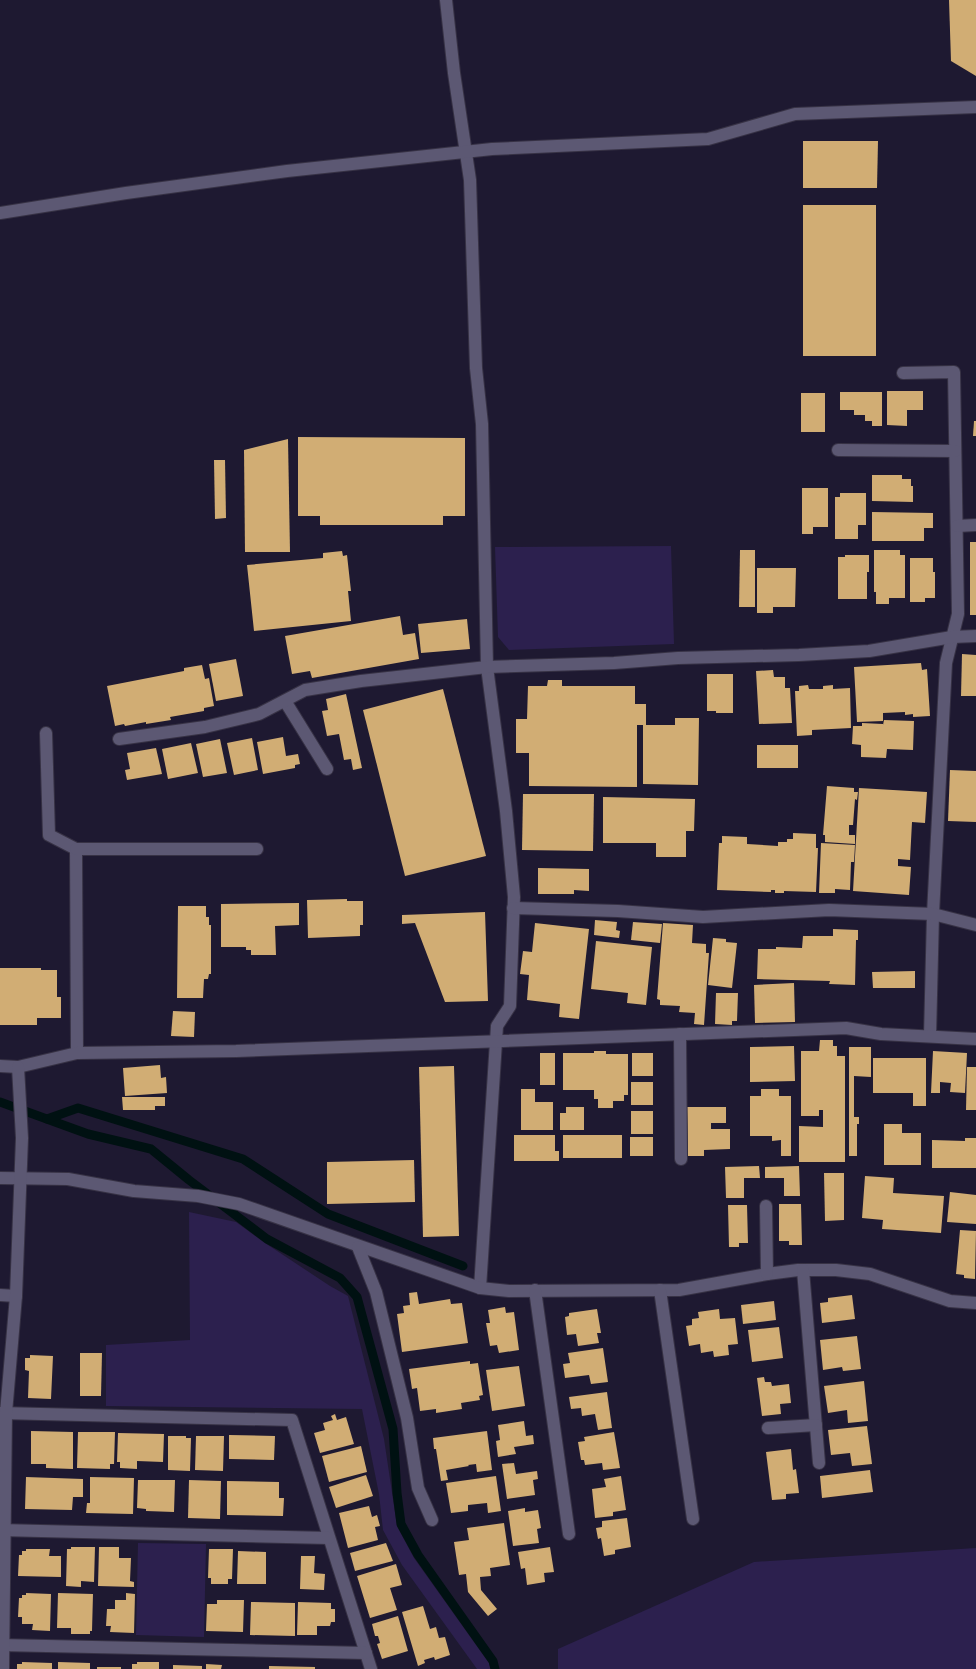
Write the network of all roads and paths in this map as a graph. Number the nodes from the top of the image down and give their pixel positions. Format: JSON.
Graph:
{"nodes":[{"id":1,"x":446,"y":0,"type":"edge"},
{"id":2,"x":976,"y":107,"type":"edge"},
{"id":3,"x":466,"y":153,"type":"junction"},
{"id":4,"x":0,"y":213,"type":"edge"},
{"id":5,"x":903,"y":373,"type":"dead end"},
{"id":6,"x":838,"y":450,"type":"dead end"},
{"id":7,"x":955,"y":451,"type":"junction"},
{"id":8,"x":976,"y":525,"type":"edge"},
{"id":9,"x":956,"y":526,"type":"junction"},
{"id":10,"x":976,"y":636,"type":"edge"},
{"id":11,"x":952,"y":637,"type":"junction"},
{"id":12,"x":487,"y":666,"type":"junction"},
{"id":13,"x":285,"y":701,"type":"junction"},
{"id":14,"x":46,"y":733,"type":"dead end"},
{"id":15,"x":119,"y":739,"type":"dead end"},
{"id":16,"x":327,"y":769,"type":"dead end"},
{"id":17,"x":76,"y":849,"type":"junction"},
{"id":18,"x":257,"y":849,"type":"dead end"},
{"id":19,"x":513,"y":908,"type":"junction"},
{"id":20,"x":933,"y":914,"type":"junction"},
{"id":21,"x":976,"y":925,"type":"edge"},
{"id":22,"x":680,"y":1034,"type":"junction"},
{"id":23,"x":930,"y":1036,"type":"junction"},
{"id":24,"x":976,"y":1039,"type":"edge"},
{"id":25,"x":496,"y":1041,"type":"junction"},
{"id":26,"x":77,"y":1053,"type":"junction"},
{"id":27,"x":0,"y":1066,"type":"edge"},
{"id":28,"x":18,"y":1067,"type":"junction"},
{"id":29,"x":681,"y":1159,"type":"dead end"},
{"id":30,"x":0,"y":1178,"type":"edge"},
{"id":31,"x":21,"y":1178,"type":"junction"},
{"id":32,"x":766,"y":1206,"type":"dead end"},
{"id":33,"x":358,"y":1247,"type":"junction"},
{"id":34,"x":803,"y":1270,"type":"junction"},
{"id":35,"x":767,"y":1274,"type":"junction"},
{"id":36,"x":480,"y":1288,"type":"junction"},
{"id":37,"x":535,"y":1290,"type":"junction"},
{"id":38,"x":660,"y":1290,"type":"junction"},
{"id":39,"x":0,"y":1295,"type":"edge"},
{"id":40,"x":16,"y":1296,"type":"junction"},
{"id":41,"x":976,"y":1303,"type":"edge"},
{"id":42,"x":3,"y":1413,"type":"edge"},
{"id":43,"x":816,"y":1425,"type":"junction"},
{"id":44,"x":768,"y":1428,"type":"dead end"},
{"id":45,"x":819,"y":1463,"type":"dead end"},
{"id":46,"x":693,"y":1519,"type":"dead end"},
{"id":47,"x":432,"y":1520,"type":"dead end"},
{"id":48,"x":2,"y":1531,"type":"edge"},
{"id":49,"x":569,"y":1534,"type":"dead end"},
{"id":50,"x":329,"y":1538,"type":"junction"},
{"id":51,"x":2,"y":1646,"type":"edge"},
{"id":52,"x":366,"y":1652,"type":"junction"},
{"id":53,"x":2,"y":1669,"type":"edge"},
{"id":54,"x":371,"y":1669,"type":"edge"}],
"edges":[{"from":1,"to":3,"type":"street"},
{"from":2,"to":3,"type":"street"},
{"from":3,"to":4,"type":"street"},
{"from":3,"to":12,"type":"street"},
{"from":5,"to":7,"type":"street"},
{"from":6,"to":7,"type":"street"},
{"from":7,"to":9,"type":"street"},
{"from":8,"to":9,"type":"street"},
{"from":9,"to":11,"type":"street"},
{"from":10,"to":11,"type":"street"},
{"from":11,"to":12,"type":"street"},
{"from":11,"to":20,"type":"street"},
{"from":12,"to":13,"type":"street"},
{"from":12,"to":19,"type":"street"},
{"from":13,"to":15,"type":"street"},
{"from":13,"to":16,"type":"street"},
{"from":14,"to":17,"type":"street"},
{"from":17,"to":18,"type":"street"},
{"from":17,"to":26,"type":"street"},
{"from":19,"to":20,"type":"street"},
{"from":19,"to":25,"type":"street"},
{"from":20,"to":21,"type":"street"},
{"from":20,"to":23,"type":"street"},
{"from":22,"to":23,"type":"street"},
{"from":22,"to":25,"type":"street"},
{"from":22,"to":29,"type":"street"},
{"from":23,"to":24,"type":"street"},
{"from":25,"to":26,"type":"street"},
{"from":25,"to":36,"type":"street"},
{"from":26,"to":28,"type":"street"},
{"from":27,"to":28,"type":"street"},
{"from":28,"to":31,"type":"street"},
{"from":30,"to":31,"type":"street"},
{"from":31,"to":33,"type":"street"},
{"from":31,"to":40,"type":"street"},
{"from":32,"to":35,"type":"street"},
{"from":33,"to":36,"type":"street"},
{"from":33,"to":47,"type":"street"},
{"from":34,"to":35,"type":"street"},
{"from":34,"to":41,"type":"street"},
{"from":34,"to":43,"type":"street"},
{"from":35,"to":38,"type":"street"},
{"from":36,"to":37,"type":"street"},
{"from":37,"to":38,"type":"street"},
{"from":37,"to":49,"type":"street"},
{"from":38,"to":46,"type":"street"},
{"from":39,"to":40,"type":"street"},
{"from":40,"to":42,"type":"street"},
{"from":42,"to":48,"type":"street"},
{"from":42,"to":50,"type":"street"},
{"from":43,"to":44,"type":"street"},
{"from":43,"to":45,"type":"street"},
{"from":48,"to":50,"type":"street"},
{"from":48,"to":51,"type":"street"},
{"from":50,"to":52,"type":"street"},
{"from":51,"to":52,"type":"street"},
{"from":51,"to":53,"type":"street"},
{"from":52,"to":54,"type":"street"}]}
